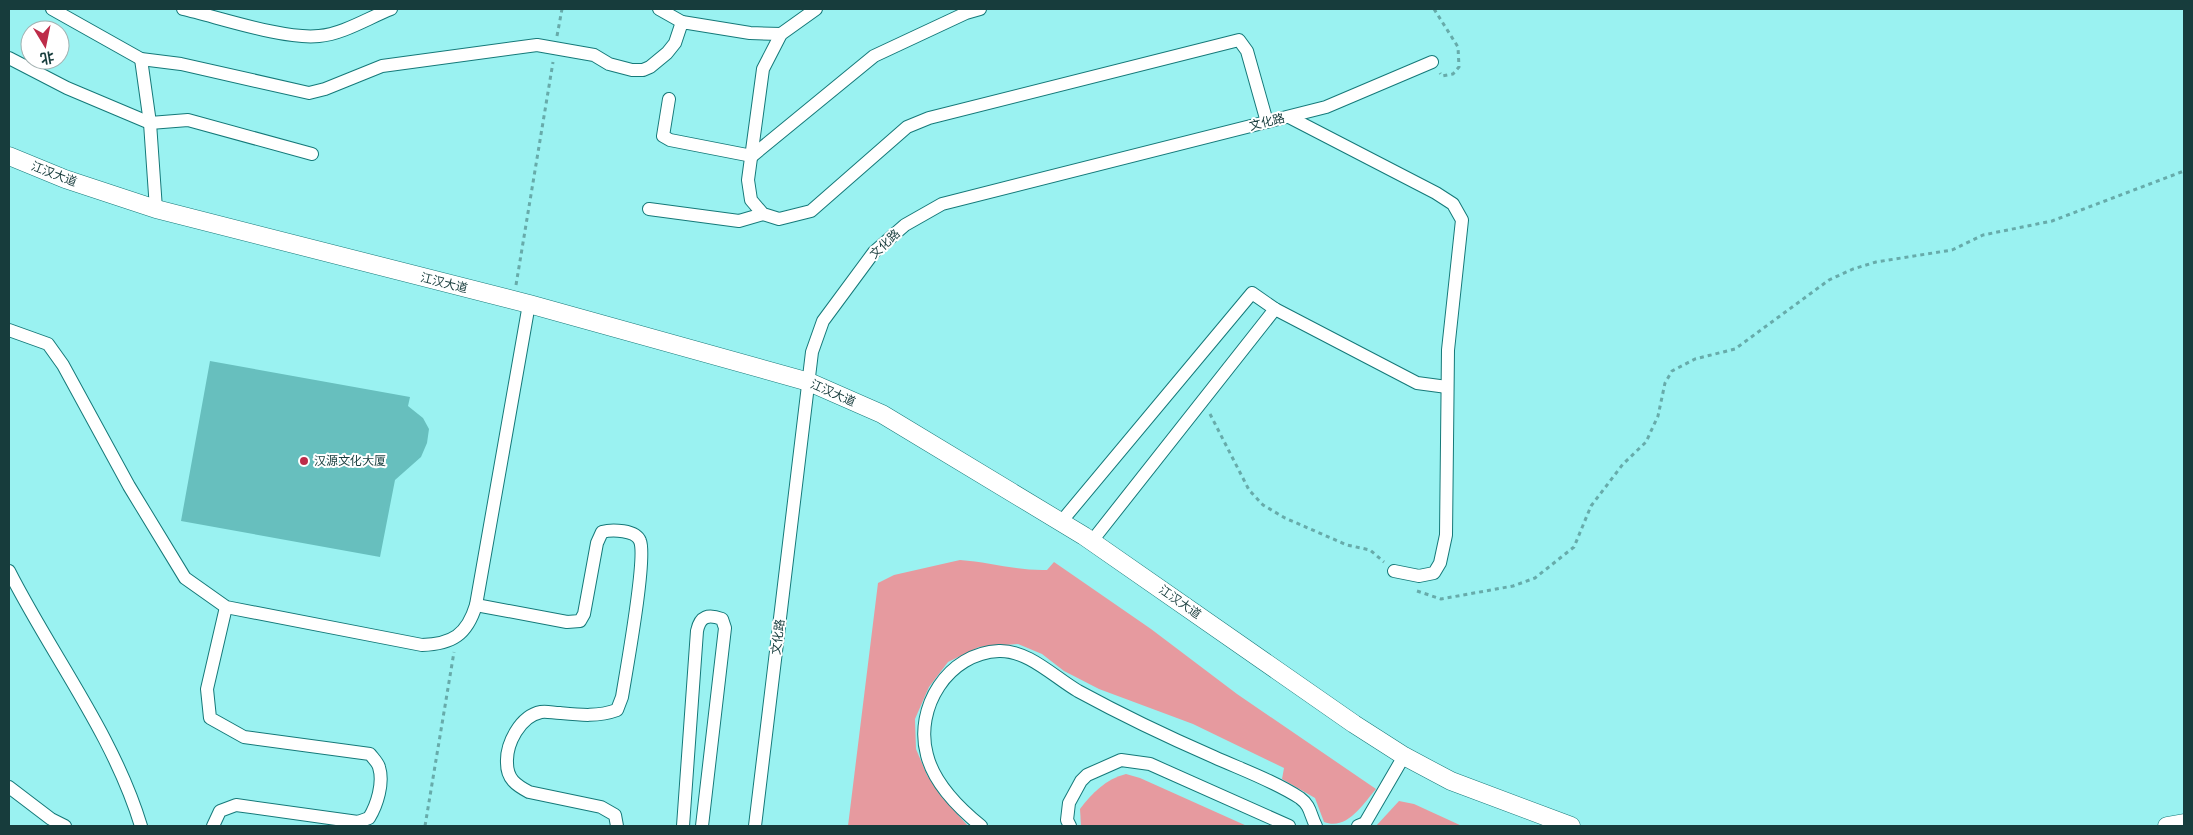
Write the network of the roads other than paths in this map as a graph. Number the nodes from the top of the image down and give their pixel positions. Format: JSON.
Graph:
{"nodes":[{"id":1,"x":52,"y":9,"type":"edge"},
{"id":2,"x":183,"y":9,"type":"edge"},
{"id":3,"x":391,"y":9,"type":"edge"},
{"id":4,"x":659,"y":9,"type":"edge"},
{"id":5,"x":816,"y":9,"type":"edge"},
{"id":6,"x":980,"y":9,"type":"edge"},
{"id":7,"x":682,"y":22,"type":"junction"},
{"id":8,"x":781,"y":34,"type":"junction"},
{"id":9,"x":9,"y":58,"type":"edge"},
{"id":10,"x":141,"y":59,"type":"junction"},
{"id":11,"x":1432,"y":62,"type":"road end"},
{"id":12,"x":669,"y":99,"type":"dead end"},
{"id":13,"x":1289,"y":117,"type":"junction"},
{"id":14,"x":1267,"y":122,"type":"junction"},
{"id":15,"x":150,"y":123,"type":"junction"},
{"id":16,"x":312,"y":154,"type":"dead end"},
{"id":17,"x":9,"y":156,"type":"edge"},
{"id":18,"x":752,"y":156,"type":"junction"},
{"id":19,"x":156,"y":209,"type":"junction"},
{"id":20,"x":649,"y":210,"type":"dead end"},
{"id":21,"x":763,"y":214,"type":"junction"},
{"id":22,"x":521,"y":302,"type":"junction"},
{"id":23,"x":1275,"y":309,"type":"junction"},
{"id":24,"x":9,"y":330,"type":"edge"},
{"id":25,"x":809,"y":382,"type":"junction"},
{"id":26,"x":1447,"y":387,"type":"junction"},
{"id":27,"x":1061,"y":522,"type":"junction"},
{"id":28,"x":1092,"y":541,"type":"junction"},
{"id":29,"x":9,"y":571,"type":"edge"},
{"id":30,"x":1394,"y":571,"type":"road end"},
{"id":31,"x":476,"y":605,"type":"junction"},
{"id":32,"x":226,"y":607,"type":"junction"},
{"id":33,"x":1404,"y":756,"type":"junction"},
{"id":34,"x":9,"y":786,"type":"edge"},
{"id":35,"x":2184,"y":823,"type":"edge"},
{"id":36,"x":61,"y":826,"type":"edge"},
{"id":37,"x":141,"y":826,"type":"edge"},
{"id":38,"x":213,"y":826,"type":"edge"},
{"id":39,"x":617,"y":826,"type":"edge"},
{"id":40,"x":683,"y":826,"type":"edge"},
{"id":41,"x":702,"y":826,"type":"edge"},
{"id":42,"x":755,"y":826,"type":"edge"},
{"id":43,"x":981,"y":826,"type":"edge"},
{"id":44,"x":1070,"y":826,"type":"edge"},
{"id":45,"x":1289,"y":826,"type":"edge"},
{"id":46,"x":1316,"y":826,"type":"edge"},
{"id":47,"x":1358,"y":826,"type":"edge"},
{"id":48,"x":1571,"y":826,"type":"edge"},
{"id":49,"x":2167,"y":826,"type":"edge"}],
"edges":[{"from":1,"to":10,"type":"street"},
{"from":2,"to":3,"type":"street"},
{"from":4,"to":7,"type":"street"},
{"from":5,"to":8,"type":"street"},
{"from":6,"to":18,"type":"street"},
{"from":7,"to":8,"type":"street"},
{"from":7,"to":10,"type":"street"},
{"from":8,"to":18,"type":"street"},
{"from":9,"to":15,"type":"street"},
{"from":10,"to":15,"type":"street"},
{"from":11,"to":13,"type":"street","name":"文化路"},
{"from":12,"to":18,"type":"street"},
{"from":13,"to":14,"type":"street","name":"文化路"},
{"from":13,"to":26,"type":"street"},
{"from":14,"to":21,"type":"street"},
{"from":14,"to":25,"type":"street","name":"文化路"},
{"from":15,"to":16,"type":"street"},
{"from":15,"to":19,"type":"street"},
{"from":17,"to":19,"type":"main road","name":"江汉大道"},
{"from":18,"to":21,"type":"street"},
{"from":19,"to":22,"type":"main road","name":"江汉大道"},
{"from":20,"to":21,"type":"street"},
{"from":22,"to":25,"type":"main road","name":"江汉大道"},
{"from":22,"to":31,"type":"street"},
{"from":23,"to":26,"type":"street"},
{"from":23,"to":27,"type":"street"},
{"from":23,"to":28,"type":"street"},
{"from":24,"to":32,"type":"street"},
{"from":25,"to":27,"type":"main road","name":"江汉大道"},
{"from":25,"to":42,"type":"street","name":"文化路"},
{"from":26,"to":30,"type":"street"},
{"from":27,"to":28,"type":"main road","name":"江汉大道"},
{"from":28,"to":33,"type":"main road","name":"江汉大道"},
{"from":29,"to":37,"type":"street"},
{"from":31,"to":32,"type":"street"},
{"from":31,"to":39,"type":"street"},
{"from":32,"to":38,"type":"street"},
{"from":33,"to":47,"type":"street"},
{"from":33,"to":48,"type":"main road","name":"江汉大道"},
{"from":34,"to":36,"type":"street"},
{"from":35,"to":49,"type":"main road"},
{"from":40,"to":41,"type":"street"},
{"from":43,"to":46,"type":"street"},
{"from":44,"to":45,"type":"street"}]}
